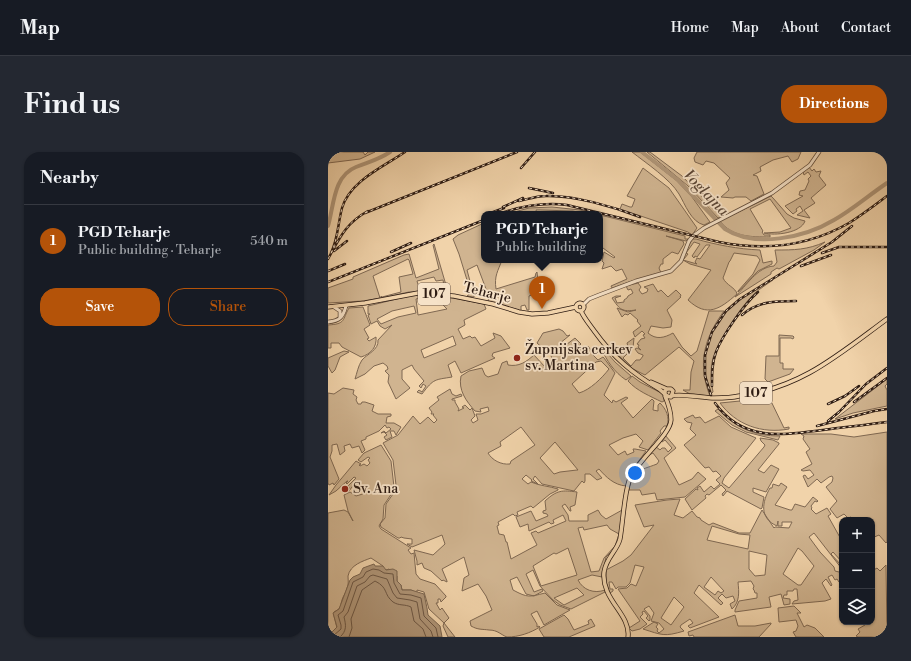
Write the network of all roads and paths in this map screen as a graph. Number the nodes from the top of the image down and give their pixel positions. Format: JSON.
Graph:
{"nodes":[{"id":1,"x":819,"y":152,"type":"edge"},
{"id":2,"x":583,"y":304,"type":"junction"},
{"id":3,"x":346,"y":306,"type":"junction"},
{"id":4,"x":330,"y":307,"type":"edge"},
{"id":5,"x":576,"y":307,"type":"junction"},
{"id":6,"x":582,"y":311,"type":"junction"},
{"id":7,"x":887,"y":319,"type":"edge"},
{"id":8,"x":338,"y":320,"type":"junction"},
{"id":9,"x":328,"y":322,"type":"edge"},
{"id":10,"x":644,"y":380,"type":"junction"},
{"id":11,"x":667,"y":389,"type":"junction"},
{"id":12,"x":672,"y":390,"type":"junction"},
{"id":13,"x":665,"y":395,"type":"junction"},
{"id":14,"x":672,"y":396,"type":"junction"},
{"id":15,"x":697,"y":397,"type":"junction"},
{"id":16,"x":668,"y":405,"type":"junction"},
{"id":17,"x":628,"y":637,"type":"edge"}],
"edges":[{"from":1,"to":2,"type":"street"},
{"from":2,"to":5,"type":"main road","number":"107"},
{"from":2,"to":6,"type":"main road"},
{"from":3,"to":4,"type":"main road","number":"107"},
{"from":3,"to":5,"type":"main road","name":"Teharje","number":"107"},
{"from":3,"to":8,"type":"street"},
{"from":4,"to":8,"type":"street"},
{"from":5,"to":6,"type":"main road","number":"107"},
{"from":6,"to":10,"type":"main road","number":"107"},
{"from":7,"to":15,"type":"main road","number":"107"},
{"from":8,"to":9,"type":"street"},
{"from":10,"to":11,"type":"main road","number":"107"},
{"from":10,"to":13,"type":"main road","number":"107"},
{"from":11,"to":12,"type":"main road","number":"107"},
{"from":11,"to":13,"type":"main road"},
{"from":12,"to":14,"type":"main road"},
{"from":12,"to":15,"type":"main road","number":"107"},
{"from":13,"to":14,"type":"main road","number":"107"},
{"from":13,"to":16,"type":"main road"},
{"from":14,"to":15,"type":"main road","number":"107"},
{"from":14,"to":16,"type":"main road"},
{"from":16,"to":17,"type":"main road"}]}
